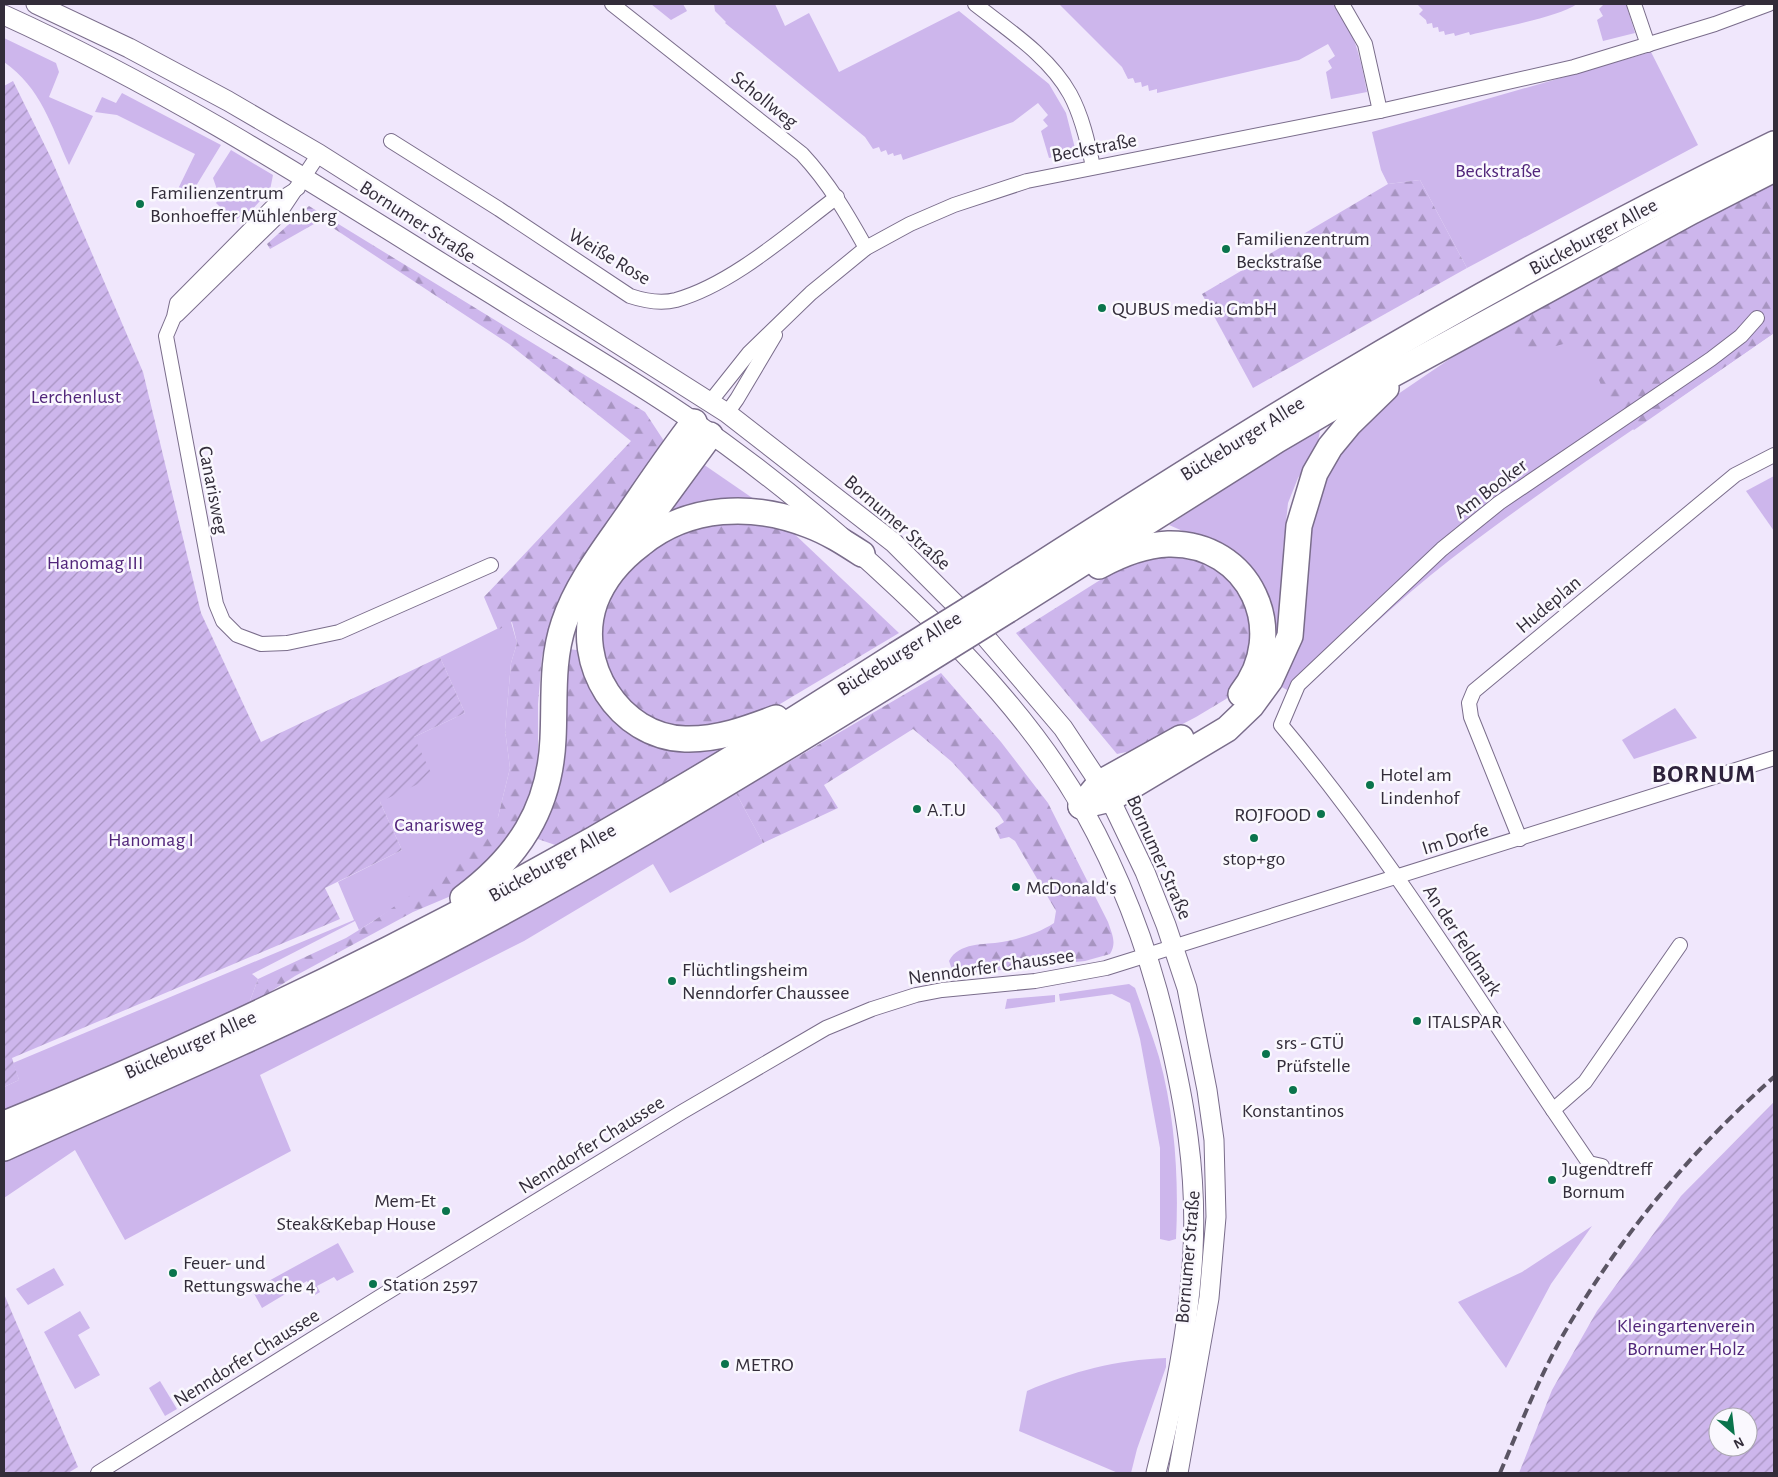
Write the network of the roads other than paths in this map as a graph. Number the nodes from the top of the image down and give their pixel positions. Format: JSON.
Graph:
{"nodes":[{"id":1,"x":36,"y":4,"type":"edge"},
{"id":2,"x":612,"y":4,"type":"edge"},
{"id":3,"x":975,"y":4,"type":"edge"},
{"id":4,"x":1342,"y":4,"type":"edge"},
{"id":5,"x":1634,"y":4,"type":"edge"},
{"id":6,"x":1769,"y":4,"type":"edge"},
{"id":7,"x":4,"y":15,"type":"edge"},
{"id":8,"x":1648,"y":45,"type":"junction"},
{"id":9,"x":1380,"y":111,"type":"junction"},
{"id":10,"x":391,"y":141,"type":"dead end"},
{"id":11,"x":1774,"y":144,"type":"edge"},
{"id":12,"x":319,"y":154,"type":"junction"},
{"id":13,"x":1093,"y":167,"type":"junction"},
{"id":14,"x":1774,"y":169,"type":"edge"},
{"id":15,"x":1727,"y":180,"type":"junction"},
{"id":16,"x":301,"y":182,"type":"junction"},
{"id":17,"x":837,"y":197,"type":"junction"},
{"id":18,"x":866,"y":248,"type":"junction"},
{"id":19,"x":1757,"y":318,"type":"dead end"},
{"id":20,"x":781,"y":324,"type":"junction"},
{"id":21,"x":1439,"y":348,"type":"junction"},
{"id":22,"x":710,"y":402,"type":"junction"},
{"id":23,"x":727,"y":413,"type":"junction"},
{"id":24,"x":702,"y":428,"type":"junction"},
{"id":25,"x":1774,"y":455,"type":"edge"},
{"id":26,"x":862,"y":554,"type":"junction"},
{"id":27,"x":491,"y":565,"type":"dead end"},
{"id":28,"x":605,"y":580,"type":"junction"},
{"id":29,"x":1001,"y":602,"type":"junction"},
{"id":30,"x":903,"y":663,"type":"junction"},
{"id":31,"x":1281,"y":724,"type":"joint"},
{"id":32,"x":1774,"y":758,"type":"edge"},
{"id":33,"x":1105,"y":791,"type":"junction"},
{"id":34,"x":1081,"y":806,"type":"junction"},
{"id":35,"x":1520,"y":839,"type":"junction"},
{"id":36,"x":1398,"y":877,"type":"junction"},
{"id":37,"x":1680,"y":945,"type":"dead end"},
{"id":38,"x":1175,"y":948,"type":"junction"},
{"id":39,"x":1148,"y":956,"type":"junction"},
{"id":40,"x":262,"y":1012,"type":"junction"},
{"id":41,"x":1553,"y":1110,"type":"junction"},
{"id":42,"x":4,"y":1124,"type":"edge"},
{"id":43,"x":4,"y":1148,"type":"edge"},
{"id":44,"x":1602,"y":1166,"type":"dead end"},
{"id":45,"x":98,"y":1473,"type":"edge"},
{"id":46,"x":1156,"y":1473,"type":"edge"},
{"id":47,"x":1178,"y":1473,"type":"edge"}],
"edges":[{"from":1,"to":12,"type":"main road","name":"Bornumer Straße"},
{"from":2,"to":17,"type":"street","name":"Schollweg"},
{"from":3,"to":13,"type":"street"},
{"from":4,"to":9,"type":"street"},
{"from":5,"to":8,"type":"street"},
{"from":6,"to":8,"type":"street","name":"Beckstraße"},
{"from":7,"to":16,"type":"main road","name":"Bornumer Straße"},
{"from":8,"to":9,"type":"street","name":"Beckstraße"},
{"from":9,"to":13,"type":"street","name":"Beckstraße"},
{"from":10,"to":17,"type":"street","name":"Weiße Rose"},
{"from":11,"to":15,"type":"highway","name":"Bückeburger Allee"},
{"from":12,"to":16,"type":"street","name":"Canarisweg"},
{"from":12,"to":22,"type":"main road","name":"Bornumer Straße"},
{"from":13,"to":18,"type":"street","name":"Beckstraße"},
{"from":14,"to":15,"type":"highway","name":"Bückeburger Allee"},
{"from":15,"to":21,"type":"highway","name":"Bückeburger Allee"},
{"from":15,"to":29,"type":"highway","name":"Bückeburger Allee"},
{"from":16,"to":24,"type":"main road","name":"Bornumer Straße"},
{"from":16,"to":27,"type":"street","name":"Canarisweg"},
{"from":17,"to":18,"type":"street","name":"Schollweg"},
{"from":18,"to":20,"type":"street","name":"Beckstraße"},
{"from":19,"to":31,"type":"street","name":"Am Booker"},
{"from":20,"to":22,"type":"street","name":"Beckstraße"},
{"from":20,"to":23,"type":"street","name":"Beckstraße"},
{"from":21,"to":29,"type":"highway","name":"Bückeburger Allee"},
{"from":21,"to":33,"type":"highway"},
{"from":22,"to":23,"type":"main road","name":"Bornumer Straße"},
{"from":22,"to":24,"type":"main road"},
{"from":23,"to":24,"type":"main road"},
{"from":23,"to":33,"type":"main road","name":"Bornumer Straße"},
{"from":24,"to":26,"type":"main road","name":"Bornumer Straße"},
{"from":24,"to":28,"type":"highway"},
{"from":24,"to":40,"type":"highway"},
{"from":25,"to":35,"type":"street","name":"Hudeplan"},
{"from":26,"to":28,"type":"highway"},
{"from":26,"to":34,"type":"main road","name":"Bornumer Straße"},
{"from":28,"to":30,"type":"highway"},
{"from":29,"to":30,"type":"highway","name":"Bückeburger Allee","bridge":true},
{"from":29,"to":33,"type":"highway"},
{"from":30,"to":40,"type":"highway","name":"Bückeburger Allee"},
{"from":30,"to":43,"type":"highway","name":"Bückeburger Allee"},
{"from":31,"to":36,"type":"street","name":"An der Feldmark"},
{"from":32,"to":35,"type":"street","name":"Im Dorfe"},
{"from":33,"to":34,"type":"highway"},
{"from":33,"to":38,"type":"main road","name":"Bornumer Straße"},
{"from":34,"to":39,"type":"main road","name":"Bornumer Straße"},
{"from":35,"to":36,"type":"street","name":"Im Dorfe"},
{"from":36,"to":38,"type":"street","name":"Im Dorfe"},
{"from":36,"to":41,"type":"street","name":"An der Feldmark"},
{"from":37,"to":41,"type":"street"},
{"from":38,"to":39,"type":"street","name":"Im Dorfe"},
{"from":38,"to":47,"type":"main road","name":"Bornumer Straße"},
{"from":39,"to":45,"type":"street","name":"Nenndorfer Chaussee"},
{"from":39,"to":46,"type":"main road","name":"Bornumer Straße"},
{"from":40,"to":42,"type":"highway","name":"Bückeburger Allee"},
{"from":41,"to":44,"type":"street","name":"An der Feldmark"}]}
